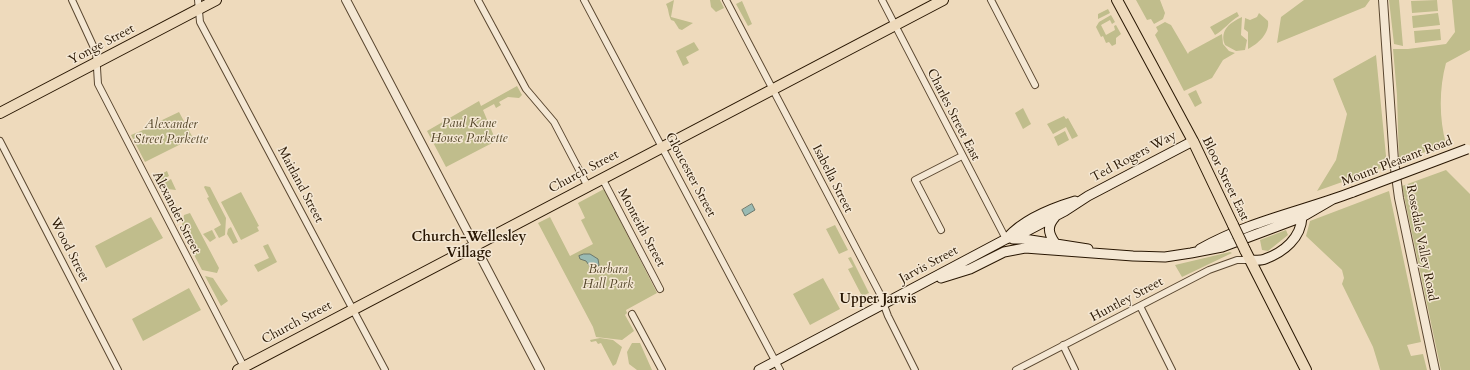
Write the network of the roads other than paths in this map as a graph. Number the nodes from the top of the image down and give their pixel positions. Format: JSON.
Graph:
{"nodes":[{"id":1,"x":72,"y":0,"type":"edge"},
{"id":2,"x":216,"y":0,"type":"edge"},
{"id":3,"x":346,"y":0,"type":"edge"},
{"id":4,"x":478,"y":0,"type":"edge"},
{"id":5,"x":584,"y":0,"type":"edge"},
{"id":6,"x":726,"y":0,"type":"edge"},
{"id":7,"x":882,"y":0,"type":"edge"},
{"id":8,"x":943,"y":0,"type":"edge"},
{"id":9,"x":991,"y":0,"type":"edge"},
{"id":10,"x":1117,"y":0,"type":"edge"},
{"id":11,"x":1383,"y":0,"type":"edge"},
{"id":12,"x":198,"y":5,"type":"edge"},
{"id":13,"x":894,"y":25,"type":"junction"},
{"id":14,"x":95,"y":63,"type":"junction"},
{"id":15,"x":1035,"y":85,"type":"dead end"},
{"id":16,"x":773,"y":89,"type":"junction"},
{"id":17,"x":0,"y":113,"type":"edge"},
{"id":18,"x":0,"y":141,"type":"edge"},
{"id":19,"x":1193,"y":141,"type":"junction"},
{"id":20,"x":662,"y":147,"type":"junction"},
{"id":21,"x":1468,"y":149,"type":"edge"},
{"id":22,"x":962,"y":156,"type":"junction"},
{"id":23,"x":602,"y":178,"type":"junction"},
{"id":24,"x":588,"y":185,"type":"junction"},
{"id":25,"x":1088,"y":196,"type":"junction"},
{"id":26,"x":1333,"y":199,"type":"junction"},
{"id":27,"x":1055,"y":217,"type":"junction"},
{"id":28,"x":1302,"y":217,"type":"junction"},
{"id":29,"x":941,"y":230,"type":"dead end"},
{"id":30,"x":1006,"y":239,"type":"junction"},
{"id":31,"x":1055,"y":243,"type":"junction"},
{"id":32,"x":474,"y":245,"type":"junction"},
{"id":33,"x":1191,"y":253,"type":"junction"},
{"id":34,"x":1112,"y":255,"type":"junction"},
{"id":35,"x":1250,"y":260,"type":"junction"},
{"id":36,"x":919,"y":285,"type":"junction"},
{"id":37,"x":660,"y":289,"type":"dead end"},
{"id":38,"x":883,"y":304,"type":"junction"},
{"id":39,"x":1140,"y":306,"type":"junction"},
{"id":40,"x":352,"y":310,"type":"junction"},
{"id":41,"x":632,"y":314,"type":"dead end"},
{"id":42,"x":1063,"y":346,"type":"junction"},
{"id":43,"x":775,"y":361,"type":"junction"},
{"id":44,"x":243,"y":369,"type":"edge"},
{"id":45,"x":118,"y":370,"type":"edge"},
{"id":46,"x":384,"y":370,"type":"edge"},
{"id":47,"x":540,"y":370,"type":"edge"},
{"id":48,"x":662,"y":370,"type":"edge"},
{"id":49,"x":759,"y":370,"type":"edge"},
{"id":50,"x":780,"y":370,"type":"edge"},
{"id":51,"x":915,"y":370,"type":"edge"},
{"id":52,"x":1016,"y":370,"type":"edge"},
{"id":53,"x":1075,"y":370,"type":"edge"},
{"id":54,"x":1172,"y":370,"type":"edge"},
{"id":55,"x":1306,"y":370,"type":"edge"},
{"id":56,"x":1435,"y":370,"type":"edge"}],
"edges":[{"from":1,"to":14,"type":"street","name":"Alexander Street"},
{"from":2,"to":12,"type":"main road","name":"Yonge Street"},
{"from":3,"to":32,"type":"street"},
{"from":4,"to":24,"type":"street"},
{"from":5,"to":20,"type":"street","name":"Gloucester Street"},
{"from":6,"to":16,"type":"street","name":"Isabella Street"},
{"from":7,"to":13,"type":"street","name":"Charles Street East"},
{"from":8,"to":13,"type":"main road","name":"Church Street"},
{"from":9,"to":15,"type":"street"},
{"from":10,"to":19,"type":"main road","name":"Bloor Street East"},
{"from":11,"to":56,"type":"street","name":"Rosedale Valley Road"},
{"from":12,"to":14,"type":"main road","name":"Yonge Street"},
{"from":12,"to":40,"type":"street","name":"Maitland Street"},
{"from":13,"to":16,"type":"main road","name":"Church Street"},
{"from":13,"to":22,"type":"street","name":"Charles Street East"},
{"from":14,"to":17,"type":"main road","name":"Yonge Street"},
{"from":14,"to":44,"type":"street","name":"Alexander Street"},
{"from":16,"to":20,"type":"main road","name":"Church Street"},
{"from":16,"to":38,"type":"street","name":"Isabella Street"},
{"from":18,"to":45,"type":"street","name":"Wood Street"},
{"from":19,"to":25,"type":"main road","name":"Ted Rogers Way"},
{"from":19,"to":35,"type":"main road","name":"Bloor Street East","bridge":true},
{"from":20,"to":23,"type":"main road","name":"Church Street"},
{"from":20,"to":43,"type":"street","name":"Gloucester Street"},
{"from":21,"to":26,"type":"main road","name":"Mount Pleasant Road","bridge":true},
{"from":22,"to":29,"type":"street"},
{"from":22,"to":30,"type":"street","name":"Charles Street East"},
{"from":23,"to":24,"type":"main road","name":"Church Street"},
{"from":23,"to":37,"type":"street","name":"Monteith Street"},
{"from":24,"to":32,"type":"main road","name":"Church Street"},
{"from":25,"to":27,"type":"main road","name":"Ted Rogers Way"},
{"from":25,"to":30,"type":"main road","name":"Ted Rogers Way"},
{"from":26,"to":28,"type":"main road","name":"Mount Pleasant Road"},
{"from":26,"to":33,"type":"main road","name":"Mount Pleasant Road"},
{"from":27,"to":30,"type":"main road","name":"Ted Rogers Way"},
{"from":27,"to":31,"type":"main road"},
{"from":28,"to":33,"type":"main road","name":"Mount Pleasant Road"},
{"from":28,"to":35,"type":"main road"},
{"from":30,"to":31,"type":"main road","name":"Mount Pleasant Road"},
{"from":30,"to":36,"type":"main road","name":"Jarvis Street"},
{"from":31,"to":34,"type":"main road","name":"Mount Pleasant Road"},
{"from":32,"to":40,"type":"main road","name":"Church Street"},
{"from":32,"to":47,"type":"street"},
{"from":33,"to":34,"type":"main road","name":"Mount Pleasant Road"},
{"from":34,"to":36,"type":"main road","name":"Mount Pleasant Road"},
{"from":35,"to":39,"type":"street","name":"Huntley Street"},
{"from":35,"to":55,"type":"main road","name":"Bloor Street East"},
{"from":36,"to":38,"type":"main road","name":"Jarvis Street"},
{"from":38,"to":43,"type":"main road","name":"Jarvis Street"},
{"from":38,"to":51,"type":"street","name":"Isabella Street"},
{"from":39,"to":42,"type":"street","name":"Huntley Street"},
{"from":39,"to":54,"type":"street"},
{"from":40,"to":44,"type":"main road","name":"Church Street"},
{"from":40,"to":46,"type":"street","name":"Maitland Street"},
{"from":41,"to":48,"type":"street"},
{"from":42,"to":52,"type":"street","name":"Huntley Street"},
{"from":42,"to":53,"type":"street"},
{"from":43,"to":49,"type":"main road","name":"Jarvis Street"},
{"from":43,"to":50,"type":"street","name":"Gloucester Street"}]}
